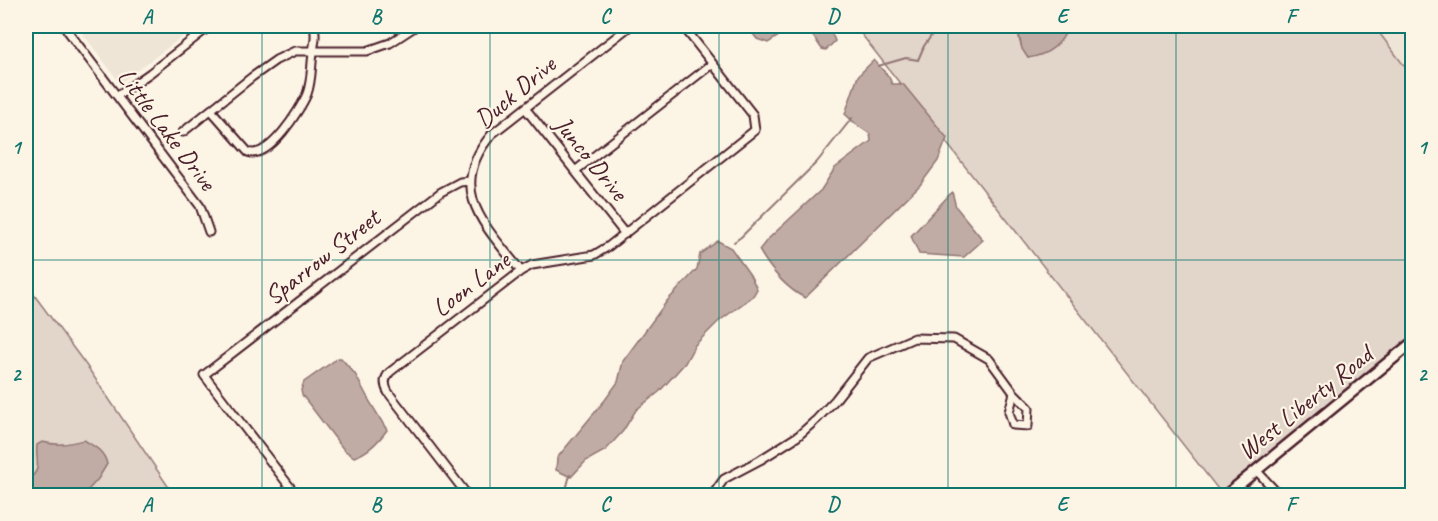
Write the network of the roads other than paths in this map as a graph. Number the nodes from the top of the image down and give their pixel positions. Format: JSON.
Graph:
{"nodes":[{"id":1,"x":64,"y":26,"type":"edge"},
{"id":2,"x":210,"y":26,"type":"edge"},
{"id":3,"x":314,"y":26,"type":"edge"},
{"id":4,"x":416,"y":26,"type":"edge"},
{"id":5,"x":630,"y":26,"type":"edge"},
{"id":6,"x":683,"y":26,"type":"edge"},
{"id":7,"x":313,"y":52,"type":"junction"},
{"id":8,"x":712,"y":64,"type":"junction"},
{"id":9,"x":117,"y":96,"type":"junction"},
{"id":10,"x":525,"y":108,"type":"junction"},
{"id":11,"x":211,"y":110,"type":"junction"},
{"id":12,"x":183,"y":132,"type":"dead end"},
{"id":13,"x":575,"y":171,"type":"junction"},
{"id":14,"x":470,"y":181,"type":"junction"},
{"id":15,"x":209,"y":232,"type":"dead end"},
{"id":16,"x":625,"y":234,"type":"junction"},
{"id":17,"x":521,"y":271,"type":"junction"},
{"id":18,"x":1413,"y":344,"type":"edge"},
{"id":19,"x":1014,"y":393,"type":"junction"},
{"id":20,"x":1256,"y":470,"type":"junction"},
{"id":21,"x":297,"y":495,"type":"edge"},
{"id":22,"x":468,"y":495,"type":"edge"},
{"id":23,"x":712,"y":495,"type":"edge"},
{"id":24,"x":1225,"y":495,"type":"edge"},
{"id":25,"x":1280,"y":495,"type":"edge"}],
"edges":[{"from":1,"to":9,"type":"street","name":"Little Lake Drive"},
{"from":2,"to":9,"type":"street"},
{"from":3,"to":7,"type":"street"},
{"from":4,"to":7,"type":"street"},
{"from":5,"to":10,"type":"street","name":"Duck Drive"},
{"from":6,"to":8,"type":"street"},
{"from":7,"to":11,"type":"street"},
{"from":7,"to":11,"type":"street"},
{"from":8,"to":13,"type":"street"},
{"from":8,"to":16,"type":"street","name":"Loon Lane"},
{"from":9,"to":15,"type":"street","name":"Little Lake Drive"},
{"from":10,"to":13,"type":"street","name":"Junco Drive"},
{"from":10,"to":14,"type":"street","name":"Duck Drive"},
{"from":11,"to":12,"type":"street"},
{"from":13,"to":16,"type":"street","name":"Junco Drive"},
{"from":14,"to":17,"type":"street","name":"Duck Drive"},
{"from":14,"to":21,"type":"street","name":"Sparrow Street"},
{"from":16,"to":17,"type":"street","name":"Loon Lane"},
{"from":17,"to":22,"type":"street","name":"Loon Lane"},
{"from":18,"to":20,"type":"main road","name":"West Liberty Road"},
{"from":19,"to":19,"type":"street"},
{"from":19,"to":23,"type":"street"},
{"from":20,"to":24,"type":"main road","name":"West Liberty Road"},
{"from":20,"to":25,"type":"street"}]}
